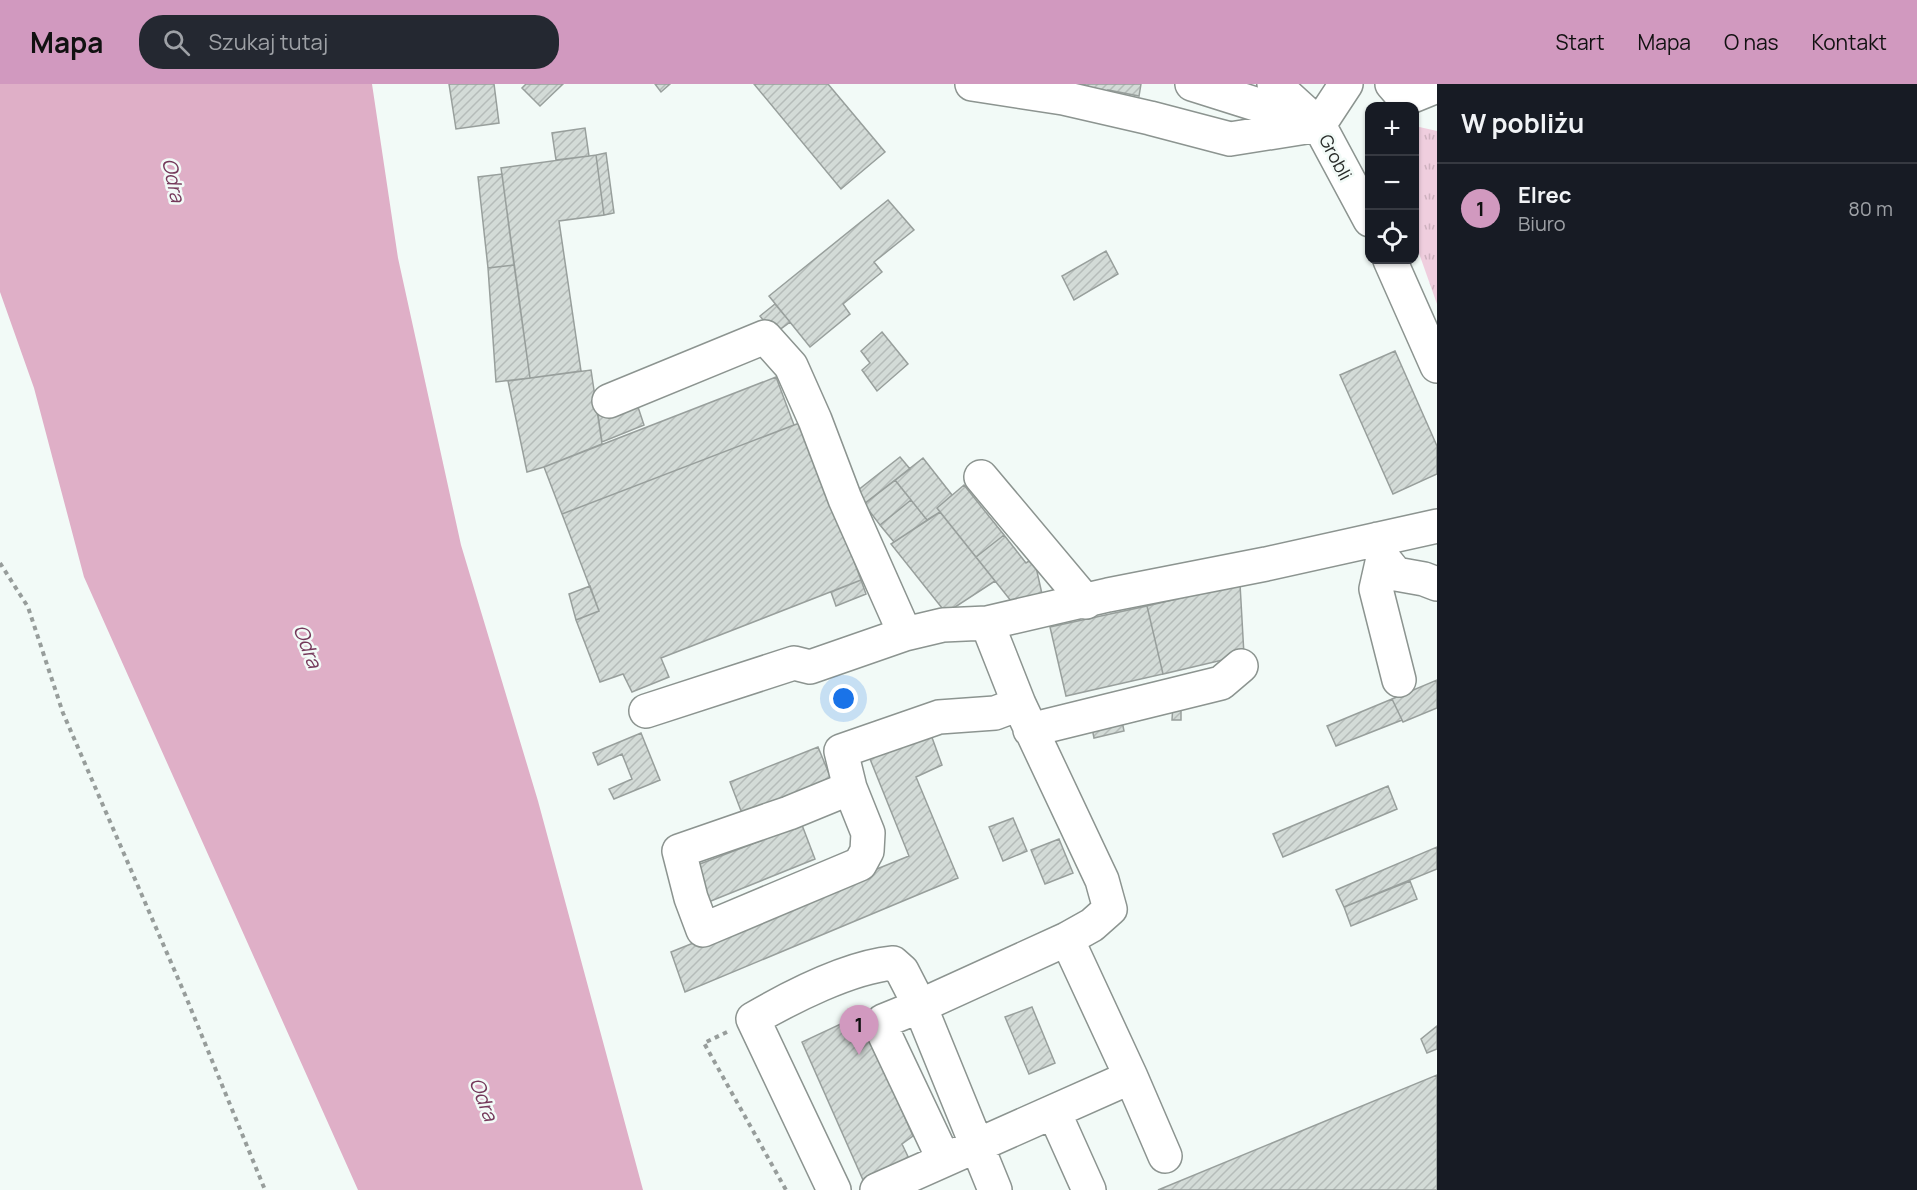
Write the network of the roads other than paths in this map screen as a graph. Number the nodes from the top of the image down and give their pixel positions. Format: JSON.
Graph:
{"nodes":[{"id":1,"x":972,"y":84,"type":"edge"},
{"id":2,"x":1192,"y":84,"type":"edge"},
{"id":3,"x":1274,"y":84,"type":"edge"},
{"id":4,"x":1346,"y":84,"type":"edge"},
{"id":5,"x":1392,"y":84,"type":"edge"},
{"id":6,"x":1435,"y":84,"type":"edge"},
{"id":7,"x":1319,"y":124,"type":"junction"},
{"id":8,"x":1365,"y":211,"type":"edge"},
{"id":9,"x":1392,"y":264,"type":"edge"},
{"id":10,"x":1437,"y":366,"type":"edge"},
{"id":11,"x":609,"y":401,"type":"dead end"},
{"id":12,"x":981,"y":477,"type":"dead end"},
{"id":13,"x":1437,"y":526,"type":"edge"},
{"id":14,"x":1381,"y":549,"type":"junction"},
{"id":15,"x":1437,"y":584,"type":"edge"},
{"id":16,"x":1086,"y":602,"type":"junction"},
{"id":17,"x":987,"y":623,"type":"junction"},
{"id":18,"x":905,"y":634,"type":"junction"},
{"id":19,"x":1241,"y":666,"type":"dead end"},
{"id":20,"x":1399,"y":680,"type":"dead end"},
{"id":21,"x":646,"y":711,"type":"dead end"},
{"id":22,"x":1025,"y":717,"type":"junction"},
{"id":23,"x":850,"y":788,"type":"junction"},
{"id":24,"x":1067,"y":939,"type":"junction"},
{"id":25,"x":920,"y":1006,"type":"junction"},
{"id":26,"x":1131,"y":1077,"type":"junction"},
{"id":27,"x":1054,"y":1112,"type":"junction"},
{"id":28,"x":977,"y":1147,"type":"junction"},
{"id":29,"x":1165,"y":1156,"type":"dead end"},
{"id":30,"x":944,"y":1160,"type":"junction"},
{"id":31,"x":834,"y":1190,"type":"edge"},
{"id":32,"x":877,"y":1190,"type":"edge"},
{"id":33,"x":995,"y":1190,"type":"edge"},
{"id":34,"x":1089,"y":1190,"type":"edge"}],
"edges":[{"from":1,"to":7,"type":"street"},
{"from":2,"to":7,"type":"street"},
{"from":3,"to":7,"type":"street","name":"Grobli"},
{"from":4,"to":7,"type":"street","name":"Grobli"},
{"from":5,"to":6,"type":"street"},
{"from":7,"to":8,"type":"street","name":"Grobli"},
{"from":9,"to":10,"type":"street"},
{"from":11,"to":18,"type":"street"},
{"from":12,"to":16,"type":"street"},
{"from":13,"to":14,"type":"street"},
{"from":14,"to":15,"type":"street"},
{"from":14,"to":16,"type":"street"},
{"from":14,"to":20,"type":"street"},
{"from":16,"to":17,"type":"street"},
{"from":17,"to":18,"type":"street"},
{"from":17,"to":22,"type":"street"},
{"from":18,"to":21,"type":"street"},
{"from":19,"to":22,"type":"street"},
{"from":22,"to":23,"type":"street"},
{"from":22,"to":24,"type":"street"},
{"from":23,"to":23,"type":"street"},
{"from":24,"to":25,"type":"street"},
{"from":24,"to":26,"type":"street"},
{"from":25,"to":28,"type":"street"},
{"from":25,"to":30,"type":"street"},
{"from":25,"to":31,"type":"street"},
{"from":26,"to":27,"type":"street"},
{"from":26,"to":29,"type":"street"},
{"from":27,"to":28,"type":"street"},
{"from":27,"to":34,"type":"street"},
{"from":28,"to":30,"type":"street"},
{"from":28,"to":33,"type":"street"},
{"from":30,"to":32,"type":"street"}]}
